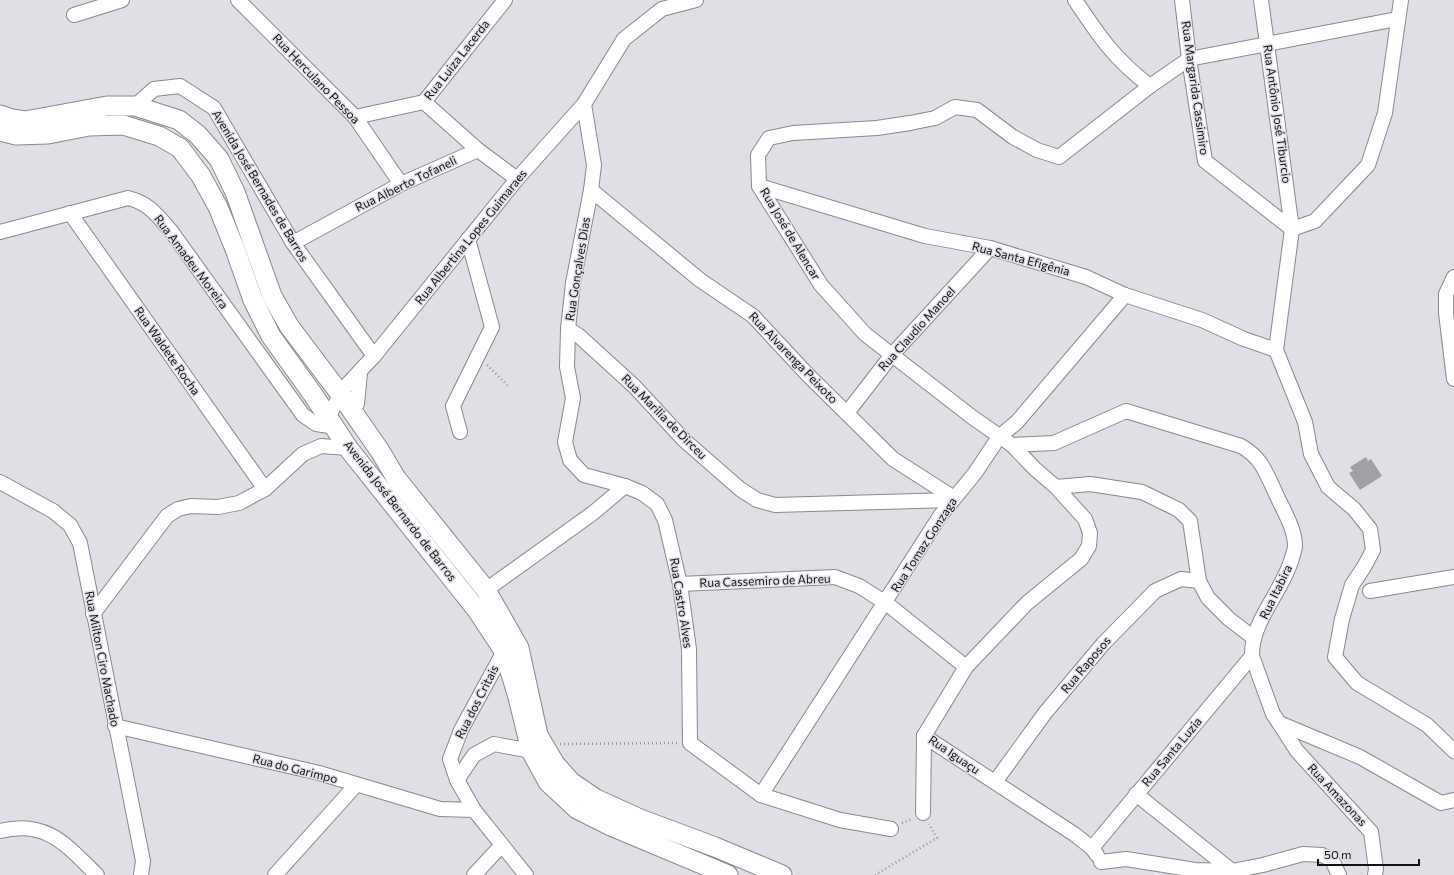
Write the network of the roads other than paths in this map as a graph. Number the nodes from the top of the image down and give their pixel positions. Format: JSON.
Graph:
{"nodes":[{"id":1,"x":122,"y":0,"type":"edge"},
{"id":2,"x":238,"y":0,"type":"edge"},
{"id":3,"x":505,"y":0,"type":"edge"},
{"id":4,"x":696,"y":0,"type":"edge"},
{"id":5,"x":1075,"y":0,"type":"edge"},
{"id":6,"x":1182,"y":0,"type":"edge"},
{"id":7,"x":1260,"y":0,"type":"edge"},
{"id":8,"x":1401,"y":0,"type":"edge"},
{"id":9,"x":74,"y":15,"type":"dead end"},
{"id":10,"x":1397,"y":18,"type":"junction"},
{"id":11,"x":1267,"y":43,"type":"junction"},
{"id":12,"x":1189,"y":59,"type":"junction"},
{"id":13,"x":1150,"y":86,"type":"junction"},
{"id":14,"x":424,"y":102,"type":"junction"},
{"id":15,"x":584,"y":104,"type":"junction"},
{"id":16,"x":135,"y":106,"type":"junction"},
{"id":17,"x":0,"y":115,"type":"edge"},
{"id":18,"x":355,"y":117,"type":"junction"},
{"id":19,"x":0,"y":131,"type":"edge"},
{"id":20,"x":478,"y":150,"type":"junction"},
{"id":21,"x":517,"y":179,"type":"junction"},
{"id":22,"x":401,"y":184,"type":"junction"},
{"id":23,"x":759,"y":186,"type":"junction"},
{"id":24,"x":592,"y":190,"type":"junction"},
{"id":25,"x":70,"y":213,"type":"junction"},
{"id":26,"x":1292,"y":229,"type":"junction"},
{"id":27,"x":0,"y":232,"type":"edge"},
{"id":28,"x":468,"y":239,"type":"junction"},
{"id":29,"x":293,"y":243,"type":"junction"},
{"id":30,"x":990,"y":248,"type":"junction"},
{"id":31,"x":1454,"y":277,"type":"edge"},
{"id":32,"x":1125,"y":295,"type":"junction"},
{"id":33,"x":568,"y":329,"type":"junction"},
{"id":34,"x":1276,"y":350,"type":"junction"},
{"id":35,"x":374,"y":356,"type":"junction"},
{"id":36,"x":891,"y":356,"type":"junction"},
{"id":37,"x":360,"y":373,"type":"junction"},
{"id":38,"x":1454,"y":379,"type":"edge"},
{"id":39,"x":341,"y":395,"type":"junction"},
{"id":40,"x":357,"y":404,"type":"junction"},
{"id":41,"x":847,"y":413,"type":"junction"},
{"id":42,"x":332,"y":422,"type":"junction"},
{"id":43,"x":460,"y":432,"type":"dead end"},
{"id":44,"x":999,"y":438,"type":"junction"},
{"id":45,"x":1012,"y":445,"type":"junction"},
{"id":46,"x":348,"y":448,"type":"junction"},
{"id":47,"x":380,"y":451,"type":"junction"},
{"id":48,"x":370,"y":475,"type":"junction"},
{"id":49,"x":0,"y":482,"type":"edge"},
{"id":50,"x":625,"y":486,"type":"junction"},
{"id":51,"x":1056,"y":487,"type":"junction"},
{"id":52,"x":265,"y":489,"type":"junction"},
{"id":53,"x":953,"y":499,"type":"junction"},
{"id":54,"x":1454,"y":577,"type":"edge"},
{"id":55,"x":1199,"y":581,"type":"junction"},
{"id":56,"x":680,"y":584,"type":"junction"},
{"id":57,"x":486,"y":590,"type":"junction"},
{"id":58,"x":1370,"y":591,"type":"dead end"},
{"id":59,"x":886,"y":603,"type":"junction"},
{"id":60,"x":93,"y":614,"type":"junction"},
{"id":61,"x":1254,"y":638,"type":"junction"},
{"id":62,"x":504,"y":652,"type":"junction"},
{"id":63,"x":1252,"y":656,"type":"junction"},
{"id":64,"x":966,"y":667,"type":"junction"},
{"id":65,"x":1279,"y":722,"type":"junction"},
{"id":66,"x":115,"y":726,"type":"junction"},
{"id":67,"x":924,"y":736,"type":"junction"},
{"id":68,"x":538,"y":748,"type":"junction"},
{"id":69,"x":1454,"y":750,"type":"edge"},
{"id":70,"x":458,"y":780,"type":"junction"},
{"id":71,"x":995,"y":782,"type":"junction"},
{"id":72,"x":356,"y":785,"type":"junction"},
{"id":73,"x":1136,"y":794,"type":"junction"},
{"id":74,"x":761,"y":795,"type":"junction"},
{"id":75,"x":1454,"y":800,"type":"edge"},
{"id":76,"x":474,"y":810,"type":"junction"},
{"id":77,"x":923,"y":813,"type":"road end"},
{"id":78,"x":891,"y":829,"type":"road end"},
{"id":79,"x":0,"y":831,"type":"edge"},
{"id":80,"x":501,"y":846,"type":"junction"},
{"id":81,"x":1092,"y":848,"type":"junction"},
{"id":82,"x":1102,"y":869,"type":"edge"},
{"id":83,"x":1232,"y":871,"type":"junction"},
{"id":84,"x":97,"y":875,"type":"edge"},
{"id":85,"x":141,"y":875,"type":"edge"},
{"id":86,"x":275,"y":875,"type":"edge"},
{"id":87,"x":474,"y":875,"type":"edge"},
{"id":88,"x":526,"y":875,"type":"edge"},
{"id":89,"x":728,"y":875,"type":"edge"},
{"id":90,"x":782,"y":875,"type":"edge"},
{"id":91,"x":1339,"y":875,"type":"edge"},
{"id":92,"x":1375,"y":875,"type":"edge"}],
"edges":[{"from":1,"to":9,"type":"street"},
{"from":2,"to":18,"type":"street","name":"Rua Herculano Pessoa"},
{"from":3,"to":14,"type":"street","name":"Rua Luiza Lacerda"},
{"from":4,"to":15,"type":"street","name":"Rua Albertina Lopes Guimaraes"},
{"from":5,"to":13,"type":"street"},
{"from":6,"to":12,"type":"street","name":"Rua Margarida Cassimiro"},
{"from":7,"to":11,"type":"street","name":"Rua Antônio José Tiburcio"},
{"from":8,"to":10,"type":"street"},
{"from":10,"to":11,"type":"street"},
{"from":10,"to":26,"type":"street"},
{"from":11,"to":12,"type":"street"},
{"from":11,"to":26,"type":"street","name":"Rua Antônio José Tiburcio"},
{"from":12,"to":13,"type":"street"},
{"from":12,"to":26,"type":"street","name":"Rua Margarida Cassimiro"},
{"from":13,"to":23,"type":"street","name":"Rua José de Alencar"},
{"from":14,"to":18,"type":"street","name":"Rua Luiza Lacerda"},
{"from":14,"to":20,"type":"street"},
{"from":15,"to":21,"type":"street","name":"Rua Albertina Lopes Guimaraes"},
{"from":15,"to":24,"type":"street","name":"Rua Gonçalves Dias"},
{"from":16,"to":17,"type":"main road","name":"Avenida José Bernardo de Barros"},
{"from":16,"to":29,"type":"street","name":"Avenida José Bernades de Barros"},
{"from":16,"to":39,"type":"main road","name":"Avenida José Bernardo de Barros"},
{"from":18,"to":22,"type":"street","name":"Rua Herculano Pessoa"},
{"from":19,"to":42,"type":"main road","name":"Avenida José Bernardo de Barros"},
{"from":20,"to":21,"type":"street"},
{"from":20,"to":22,"type":"street","name":"Rua Alberto Tofaneli"},
{"from":21,"to":28,"type":"street","name":"Rua Albertina Lopes Guimaraes"},
{"from":22,"to":29,"type":"street","name":"Rua Alberto Tofaneli"},
{"from":23,"to":30,"type":"street","name":"Rua Santa Efigênia"},
{"from":23,"to":36,"type":"street","name":"Rua José de Alencar"},
{"from":24,"to":33,"type":"street","name":"Rua Gonçalves Dias"},
{"from":24,"to":41,"type":"street","name":"Rua Alvarenga Peixoto"},
{"from":25,"to":27,"type":"street","name":"Rua Amadeu Moreira"},
{"from":25,"to":42,"type":"street","name":"Rua Amadeu Moreira"},
{"from":25,"to":52,"type":"street","name":"Rua Waldete Rocha"},
{"from":26,"to":34,"type":"street","name":"Rua Antônio José Tiburcio"},
{"from":28,"to":35,"type":"street","name":"Rua Albertina Lopes Guimaraes"},
{"from":28,"to":43,"type":"street"},
{"from":29,"to":35,"type":"street","name":"Avenida José Bernades de Barros"},
{"from":30,"to":32,"type":"street","name":"Rua Santa Efigênia"},
{"from":30,"to":36,"type":"street","name":"Rua Claudio Manoel"},
{"from":31,"to":38,"type":"street"},
{"from":32,"to":34,"type":"street","name":"Rua Santa Efigênia"},
{"from":32,"to":44,"type":"street","name":"Rua Tomaz Gonzaga"},
{"from":33,"to":50,"type":"street","name":"Rua Gonçalves Dias"},
{"from":33,"to":53,"type":"street","name":"Rua Marilia de Dirceu"},
{"from":34,"to":69,"type":"street"},
{"from":35,"to":37,"type":"street","name":"Rua Albertina Lopes Guimaraes"},
{"from":36,"to":41,"type":"street","name":"Rua Claudio Manoel"},
{"from":36,"to":44,"type":"street","name":"Rua José de Alencar"},
{"from":37,"to":39,"type":"street","name":"Rua Albertina Lopes Guimaraes"},
{"from":37,"to":40,"type":"street"},
{"from":39,"to":40,"type":"street","name":"Avenida José Bernardo de Barros"},
{"from":39,"to":42,"type":"street","name":"Rua Albertina Lopes Guimaraes"},
{"from":39,"to":47,"type":"main road","name":"Avenida José Bernardo de Barros"},
{"from":40,"to":47,"type":"street","name":"Avenida José Bernardo de Barros"},
{"from":41,"to":53,"type":"street","name":"Rua Alvarenga Peixoto"},
{"from":42,"to":46,"type":"main road","name":"Avenida José Bernardo de Barros"},
{"from":44,"to":45,"type":"street","name":"Rua Iguaçu"},
{"from":44,"to":53,"type":"street","name":"Rua Tomaz Gonzaga"},
{"from":45,"to":51,"type":"street","name":"Rua Iguaçu"},
{"from":45,"to":61,"type":"street","name":"Rua Itabira"},
{"from":46,"to":48,"type":"main road","name":"Avenida José Bernardo de Barros"},
{"from":46,"to":52,"type":"street"},
{"from":47,"to":48,"type":"street"},
{"from":47,"to":57,"type":"main road","name":"Avenida José Bernardo de Barros"},
{"from":48,"to":62,"type":"main road","name":"Avenida José Bernardo de Barros"},
{"from":49,"to":60,"type":"street","name":"Rua Milton Ciro Machado"},
{"from":50,"to":56,"type":"street","name":"Rua Castro Alves"},
{"from":50,"to":57,"type":"street"},
{"from":51,"to":55,"type":"street"},
{"from":51,"to":64,"type":"street","name":"Rua Iguaçu"},
{"from":52,"to":60,"type":"street"},
{"from":53,"to":59,"type":"street","name":"Rua Tomaz Gonzaga"},
{"from":54,"to":58,"type":"street"},
{"from":55,"to":61,"type":"street"},
{"from":55,"to":71,"type":"street","name":"Rua Raposos"},
{"from":56,"to":59,"type":"street","name":"Rua Cassemiro de Abreu"},
{"from":56,"to":74,"type":"street","name":"Rua Castro Alves"},
{"from":57,"to":68,"type":"main road","name":"Avenida José Bernardo de Barros"},
{"from":59,"to":64,"type":"street","name":"Rua Cassemiro de Abreu"},
{"from":59,"to":74,"type":"street","name":"Rua Tomaz Gonzaga"},
{"from":60,"to":66,"type":"street","name":"Rua Milton Ciro Machado"},
{"from":61,"to":63,"type":"street","name":"Rua Itabira"},
{"from":62,"to":68,"type":"main road","name":"Avenida José Bernardo de Barros"},
{"from":62,"to":70,"type":"street","name":"Rua dos Critais"},
{"from":63,"to":65,"type":"street","name":"Rua Itabira"},
{"from":63,"to":73,"type":"street","name":"Rua Santa Luzia"},
{"from":64,"to":67,"type":"street","name":"Rua Iguaçu"},
{"from":65,"to":75,"type":"street"},
{"from":65,"to":92,"type":"street","name":"Rua Amazonas"},
{"from":66,"to":72,"type":"street","name":"Rua do Garimpo"},
{"from":66,"to":85,"type":"street","name":"Rua Milton Ciro Machado"},
{"from":67,"to":71,"type":"street","name":"Rua Iguaçu"},
{"from":67,"to":77,"type":"street"},
{"from":68,"to":70,"type":"street","name":"Rua dos Critais"},
{"from":68,"to":89,"type":"main road","name":"Avenida José Bernardo de Barros"},
{"from":68,"to":90,"type":"main road","name":"Avenida José Bernardo de Barros"},
{"from":70,"to":76,"type":"street"},
{"from":71,"to":81,"type":"street","name":"Rua Iguaçu"},
{"from":72,"to":76,"type":"street","name":"Rua do Garimpo"},
{"from":72,"to":86,"type":"street"},
{"from":73,"to":81,"type":"street","name":"Rua Santa Luzia"},
{"from":73,"to":83,"type":"street"},
{"from":74,"to":78,"type":"street"},
{"from":76,"to":80,"type":"street"},
{"from":79,"to":84,"type":"street"},
{"from":80,"to":87,"type":"street"},
{"from":80,"to":88,"type":"street"},
{"from":81,"to":82,"type":"street","name":"Rua Iguaçu"},
{"from":82,"to":83,"type":"street","name":"Rua Iguaçu"},
{"from":83,"to":91,"type":"street","name":"Rua Iguaçu"}]}
